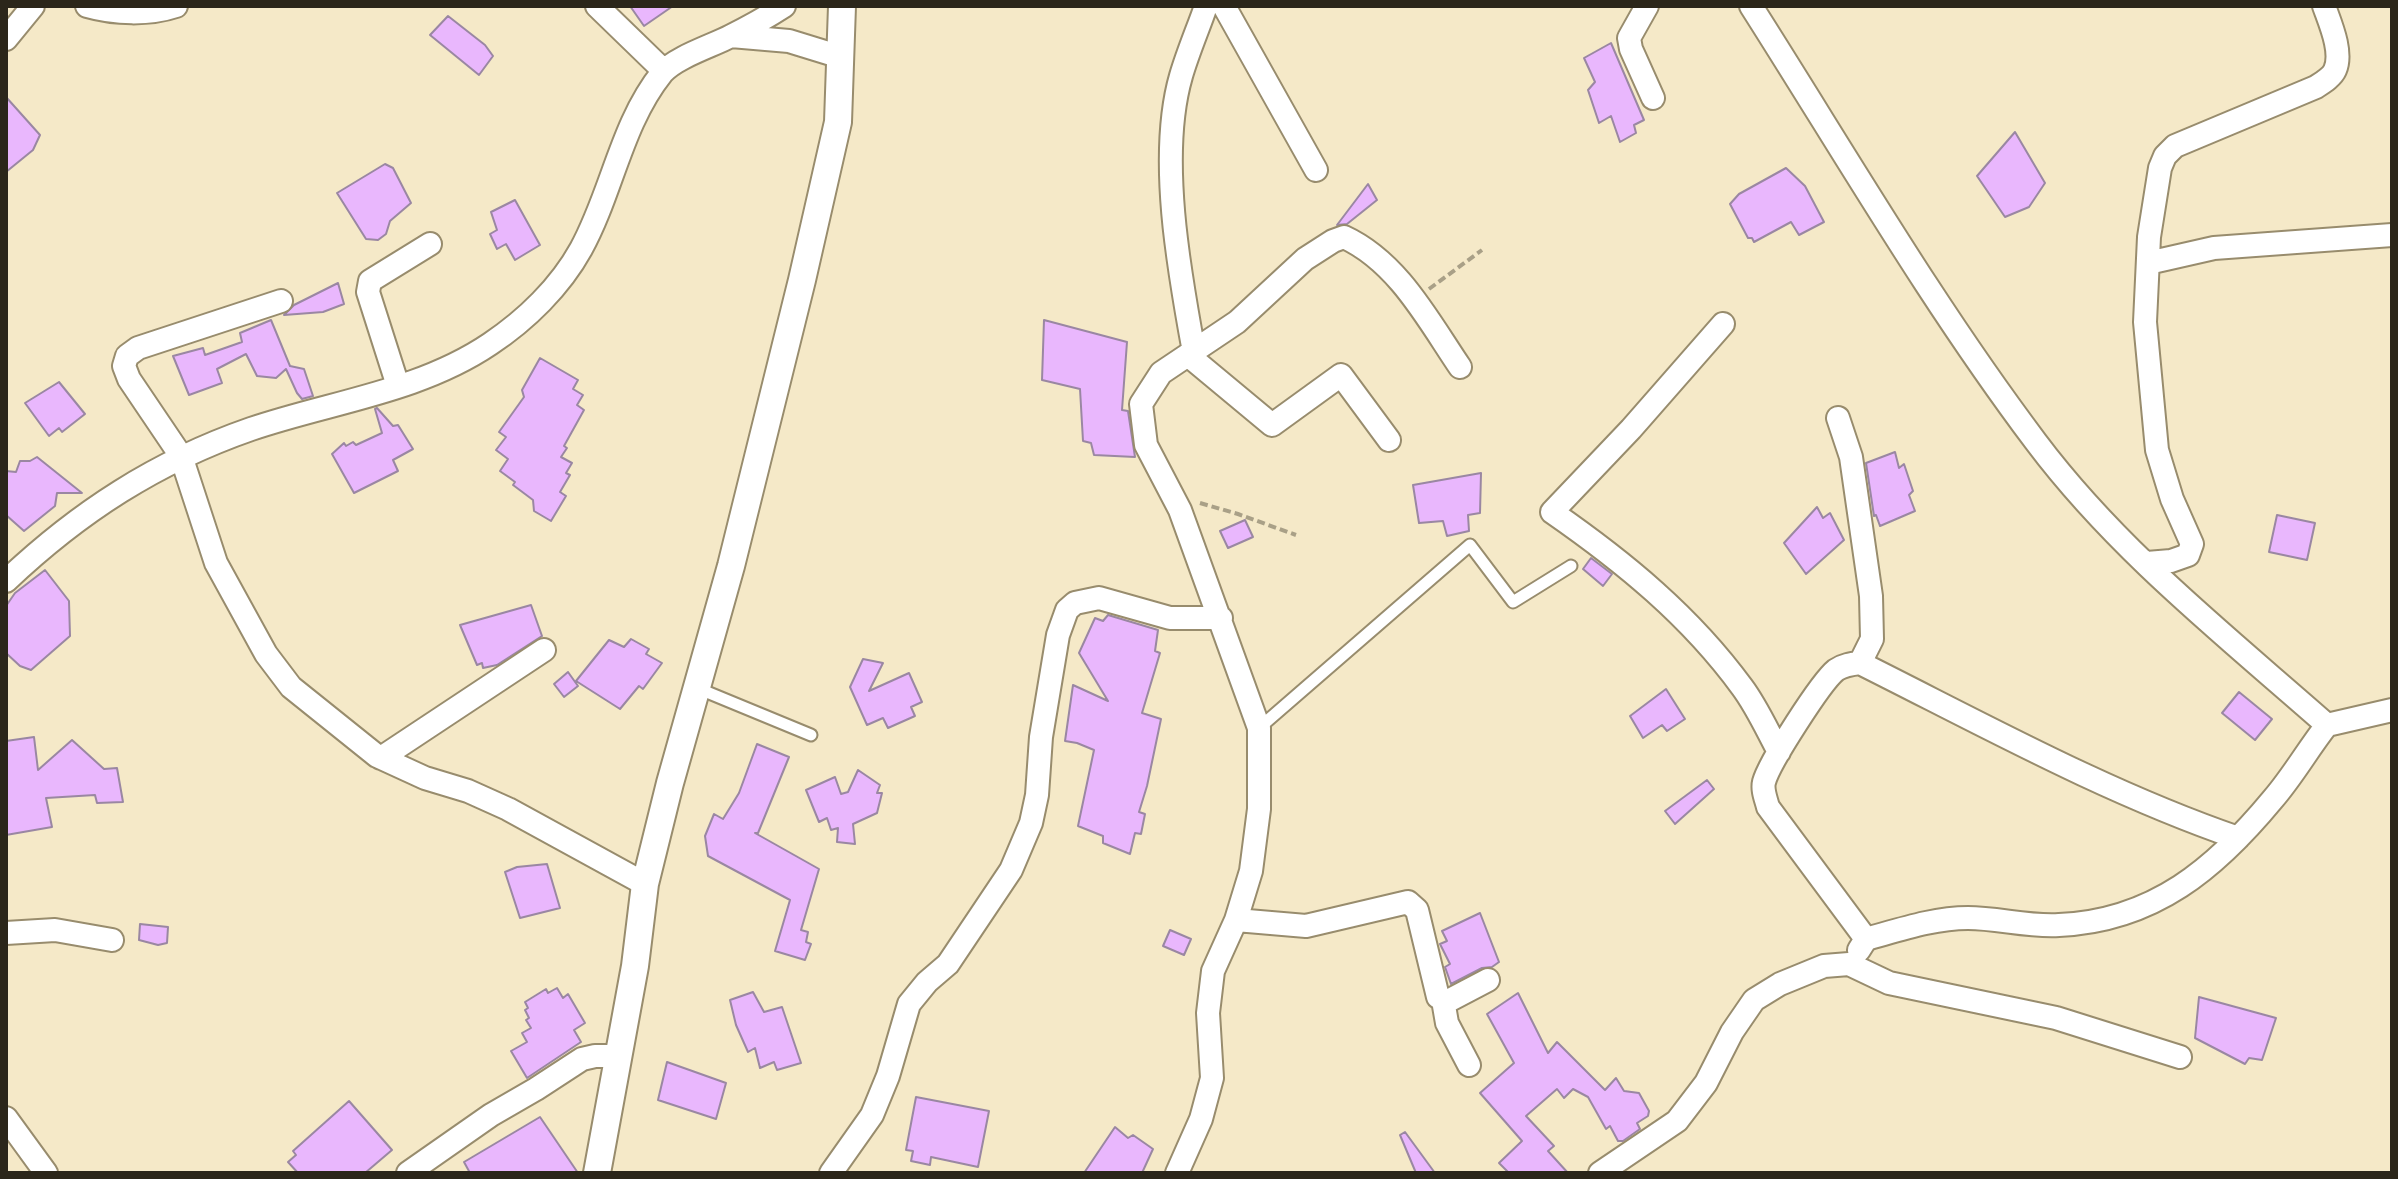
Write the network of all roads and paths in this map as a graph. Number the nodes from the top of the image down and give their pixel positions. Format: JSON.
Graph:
{"nodes":[{"id":1,"x":33,"y":6,"type":"edge"},
{"id":2,"x":87,"y":6,"type":"edge"},
{"id":3,"x":176,"y":6,"type":"edge"},
{"id":4,"x":597,"y":6,"type":"edge"},
{"id":5,"x":784,"y":6,"type":"edge"},
{"id":6,"x":842,"y":6,"type":"edge"},
{"id":7,"x":1206,"y":6,"type":"edge"},
{"id":8,"x":1224,"y":6,"type":"edge"},
{"id":9,"x":1647,"y":6,"type":"edge"},
{"id":10,"x":1751,"y":6,"type":"edge"},
{"id":11,"x":2324,"y":6,"type":"edge"},
{"id":12,"x":731,"y":36,"type":"junction"},
{"id":13,"x":6,"y":39,"type":"edge"},
{"id":14,"x":841,"y":57,"type":"junction"},
{"id":15,"x":664,"y":71,"type":"junction"},
{"id":16,"x":1653,"y":98,"type":"dead end"},
{"id":17,"x":1316,"y":170,"type":"dead end"},
{"id":18,"x":2392,"y":235,"type":"edge"},
{"id":19,"x":430,"y":244,"type":"dead end"},
{"id":20,"x":1482,"y":250,"type":"dead end"},
{"id":21,"x":2148,"y":263,"type":"junction"},
{"id":22,"x":1414,"y":299,"type":"junction"},
{"id":23,"x":281,"y":301,"type":"dead end"},
{"id":24,"x":1723,"y":324,"type":"dead end"},
{"id":25,"x":1192,"y":354,"type":"junction"},
{"id":26,"x":1460,"y":367,"type":"dead end"},
{"id":27,"x":398,"y":386,"type":"junction"},
{"id":28,"x":1838,"y":418,"type":"dead end"},
{"id":29,"x":1389,"y":440,"type":"dead end"},
{"id":30,"x":181,"y":456,"type":"junction"},
{"id":31,"x":1171,"y":493,"type":"junction"},
{"id":32,"x":1296,"y":535,"type":"dead end"},
{"id":33,"x":2147,"y":563,"type":"junction"},
{"id":34,"x":1571,"y":566,"type":"dead end"},
{"id":35,"x":6,"y":581,"type":"edge"},
{"id":36,"x":1221,"y":618,"type":"junction"},
{"id":37,"x":544,"y":650,"type":"dead end"},
{"id":38,"x":1860,"y":663,"type":"junction"},
{"id":39,"x":697,"y":688,"type":"junction"},
{"id":40,"x":2392,"y":710,"type":"edge"},
{"id":41,"x":2327,"y":725,"type":"junction"},
{"id":42,"x":1259,"y":728,"type":"junction"},
{"id":43,"x":811,"y":735,"type":"dead end"},
{"id":44,"x":1779,"y":752,"type":"junction"},
{"id":45,"x":381,"y":758,"type":"junction"},
{"id":46,"x":2238,"y":838,"type":"junction"},
{"id":47,"x":645,"y":884,"type":"junction"},
{"id":48,"x":1236,"y":920,"type":"junction"},
{"id":49,"x":6,"y":933,"type":"edge"},
{"id":50,"x":1866,"y":939,"type":"junction"},
{"id":51,"x":112,"y":940,"type":"dead end"},
{"id":52,"x":1849,"y":964,"type":"junction"},
{"id":53,"x":1488,"y":980,"type":"dead end"},
{"id":54,"x":1443,"y":1000,"type":"junction"},
{"id":55,"x":617,"y":1056,"type":"junction"},
{"id":56,"x":2180,"y":1057,"type":"dead end"},
{"id":57,"x":1469,"y":1065,"type":"dead end"},
{"id":58,"x":6,"y":1118,"type":"edge"},
{"id":59,"x":46,"y":1173,"type":"edge"},
{"id":60,"x":408,"y":1173,"type":"edge"},
{"id":61,"x":597,"y":1173,"type":"edge"},
{"id":62,"x":831,"y":1173,"type":"edge"},
{"id":63,"x":1177,"y":1173,"type":"edge"},
{"id":64,"x":1600,"y":1173,"type":"edge"}],
"edges":[{"from":1,"to":13,"type":"street"},
{"from":2,"to":3,"type":"street"},
{"from":4,"to":15,"type":"street"},
{"from":5,"to":12,"type":"street"},
{"from":6,"to":14,"type":"street"},
{"from":7,"to":25,"type":"street"},
{"from":8,"to":17,"type":"street"},
{"from":9,"to":16,"type":"street"},
{"from":10,"to":33,"type":"street"},
{"from":11,"to":21,"type":"street"},
{"from":12,"to":14,"type":"street"},
{"from":12,"to":15,"type":"street"},
{"from":14,"to":39,"type":"street"},
{"from":15,"to":27,"type":"street"},
{"from":18,"to":21,"type":"street"},
{"from":19,"to":27,"type":"street"},
{"from":20,"to":22,"type":"path"},
{"from":21,"to":33,"type":"street"},
{"from":22,"to":25,"type":"street"},
{"from":22,"to":26,"type":"street"},
{"from":23,"to":30,"type":"street"},
{"from":24,"to":44,"type":"street"},
{"from":25,"to":29,"type":"street"},
{"from":25,"to":31,"type":"street"},
{"from":27,"to":30,"type":"street"},
{"from":28,"to":38,"type":"street"},
{"from":30,"to":35,"type":"street"},
{"from":30,"to":45,"type":"street"},
{"from":31,"to":32,"type":"path"},
{"from":31,"to":36,"type":"street"},
{"from":33,"to":41,"type":"street"},
{"from":34,"to":42,"type":"lane"},
{"from":36,"to":42,"type":"street"},
{"from":36,"to":62,"type":"street"},
{"from":37,"to":45,"type":"street"},
{"from":38,"to":44,"type":"street"},
{"from":38,"to":46,"type":"street"},
{"from":39,"to":43,"type":"lane"},
{"from":39,"to":47,"type":"street"},
{"from":40,"to":41,"type":"street"},
{"from":41,"to":46,"type":"street"},
{"from":42,"to":48,"type":"street"},
{"from":44,"to":50,"type":"street"},
{"from":45,"to":47,"type":"street"},
{"from":46,"to":50,"type":"street"},
{"from":47,"to":55,"type":"street"},
{"from":48,"to":54,"type":"street"},
{"from":48,"to":63,"type":"street"},
{"from":49,"to":51,"type":"street"},
{"from":50,"to":52,"type":"street"},
{"from":52,"to":56,"type":"street"},
{"from":52,"to":64,"type":"street"},
{"from":53,"to":54,"type":"street"},
{"from":54,"to":57,"type":"street"},
{"from":55,"to":60,"type":"street"},
{"from":55,"to":61,"type":"street"},
{"from":58,"to":59,"type":"street"}]}
